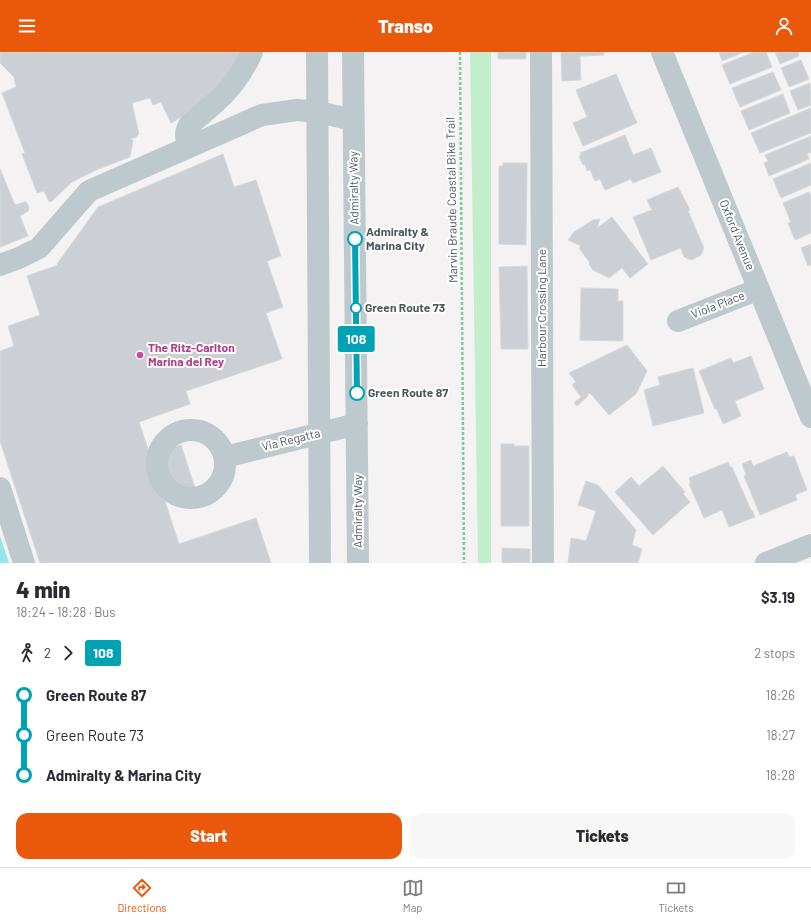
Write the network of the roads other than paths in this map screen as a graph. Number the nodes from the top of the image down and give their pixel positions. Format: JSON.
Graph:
{"nodes":[{"id":1,"x":252,"y":52,"type":"edge"},
{"id":2,"x":317,"y":52,"type":"edge"},
{"id":3,"x":353,"y":52,"type":"edge"},
{"id":4,"x":541,"y":52,"type":"edge"},
{"id":5,"x":662,"y":52,"type":"edge"},
{"id":6,"x":318,"y":112,"type":"junction"},
{"id":7,"x":353,"y":120,"type":"junction"},
{"id":8,"x":189,"y":147,"type":"junction"},
{"id":9,"x":0,"y":265,"type":"edge"},
{"id":10,"x":759,"y":289,"type":"junction"},
{"id":11,"x":678,"y":321,"type":"dead end"},
{"id":12,"x":811,"y":417,"type":"edge"},
{"id":13,"x":357,"y":424,"type":"junction"},
{"id":14,"x":318,"y":433,"type":"junction"},
{"id":15,"x":225,"y":457,"type":"dead end"},
{"id":16,"x":0,"y":488,"type":"edge"},
{"id":17,"x":811,"y":545,"type":"edge"},
{"id":18,"x":24,"y":563,"type":"edge"},
{"id":19,"x":320,"y":563,"type":"edge"},
{"id":20,"x":358,"y":563,"type":"edge"},
{"id":21,"x":543,"y":563,"type":"edge"},
{"id":22,"x":766,"y":563,"type":"edge"}],
"edges":[{"from":1,"to":8,"type":"street"},
{"from":2,"to":6,"type":"street"},
{"from":3,"to":7,"type":"street","name":"Admiralty Way"},
{"from":4,"to":21,"type":"street","name":"Harbour Crossing Lane"},
{"from":5,"to":10,"type":"street","name":"Oxford Avenue"},
{"from":6,"to":7,"type":"street"},
{"from":6,"to":8,"type":"street"},
{"from":6,"to":14,"type":"street"},
{"from":7,"to":13,"type":"street","name":"Admiralty Way"},
{"from":8,"to":9,"type":"street"},
{"from":10,"to":11,"type":"street","name":"Viola Place"},
{"from":10,"to":12,"type":"street","name":"Oxford Avenue"},
{"from":13,"to":14,"type":"street","name":"Via Regatta"},
{"from":13,"to":20,"type":"street","name":"Admiralty Way"},
{"from":14,"to":15,"type":"street","name":"Via Regatta"},
{"from":14,"to":19,"type":"street"},
{"from":16,"to":18,"type":"street"},
{"from":17,"to":22,"type":"street"}]}
